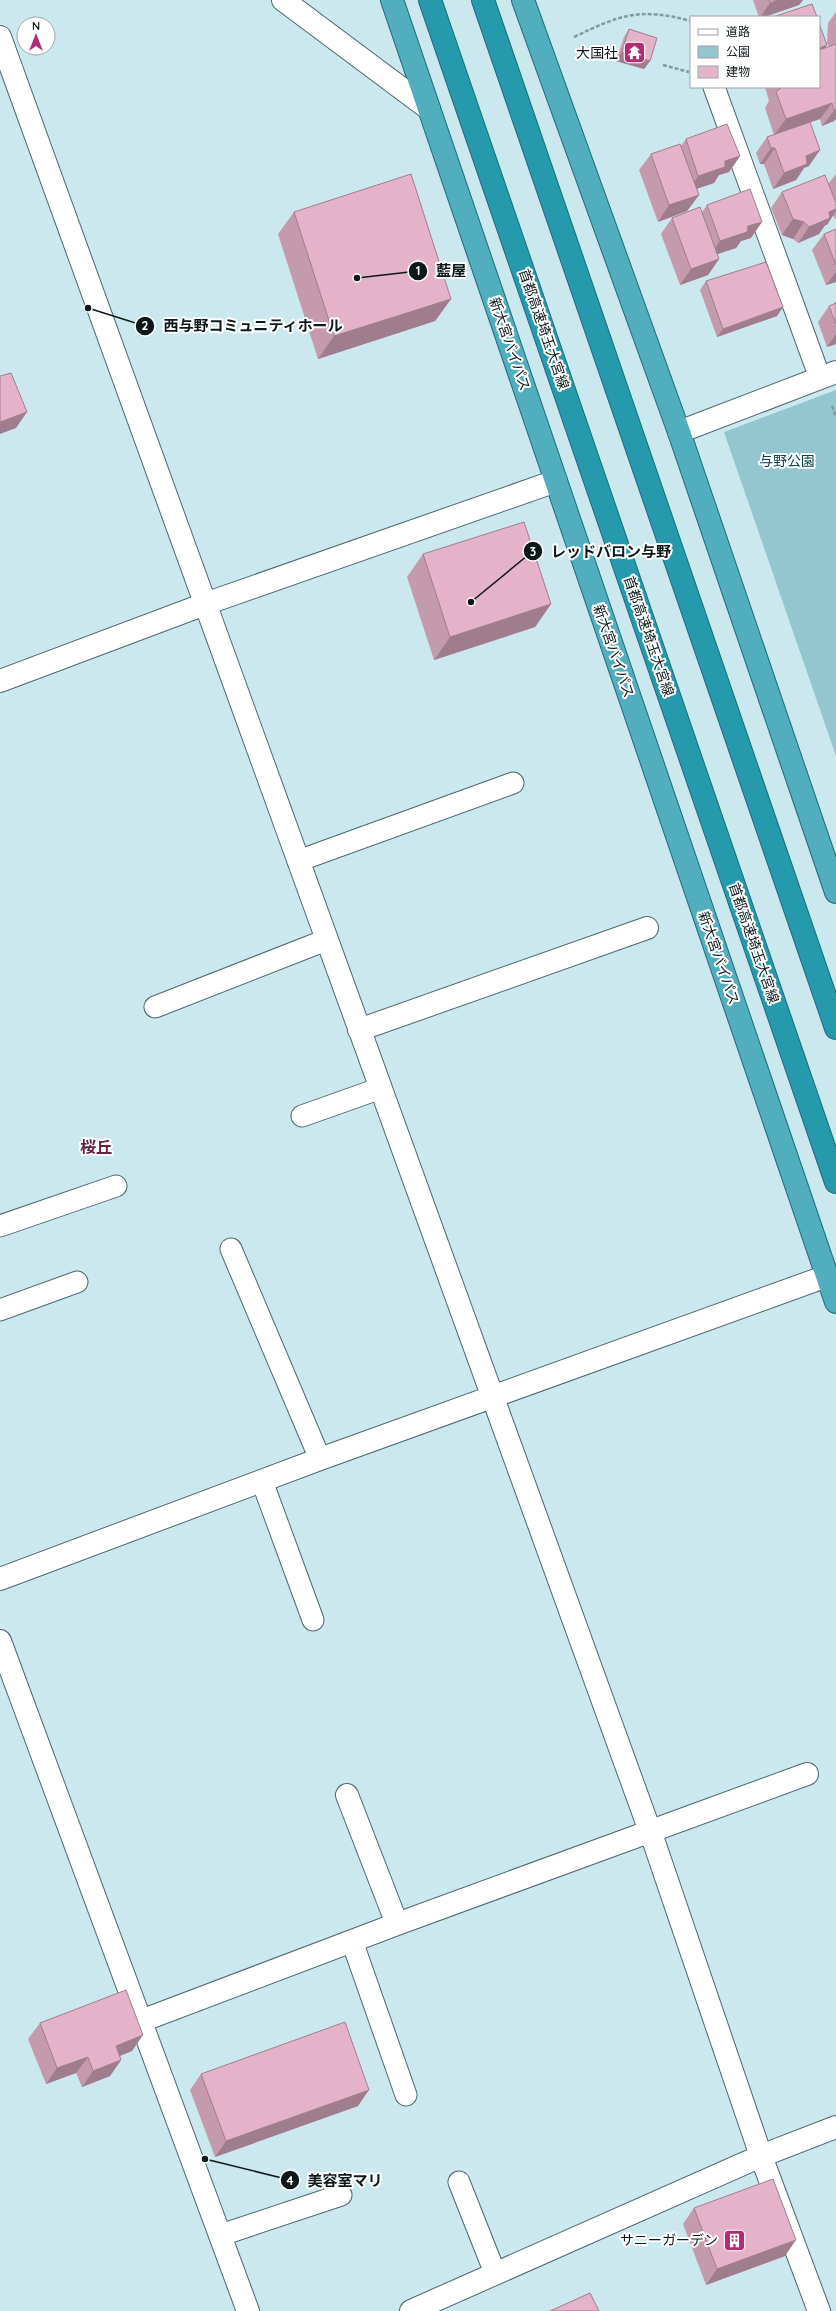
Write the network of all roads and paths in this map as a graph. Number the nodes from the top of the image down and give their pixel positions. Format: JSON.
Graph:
{"nodes":[{"id":1,"x":283,"y":0,"type":"edge"},
{"id":2,"x":392,"y":0,"type":"edge"},
{"id":3,"x":430,"y":0,"type":"edge"},
{"id":4,"x":483,"y":0,"type":"edge"},
{"id":5,"x":523,"y":0,"type":"edge"},
{"id":6,"x":690,"y":21,"type":"edge"},
{"id":7,"x":0,"y":37,"type":"edge"},
{"id":8,"x":574,"y":37,"type":"dead end"},
{"id":9,"x":663,"y":65,"type":"dead end"},
{"id":10,"x":684,"y":71,"type":"dead end"},
{"id":11,"x":714,"y":88,"type":"edge"},
{"id":12,"x":429,"y":108,"type":"junction"},
{"id":13,"x":828,"y":375,"type":"edge"},
{"id":14,"x":680,"y":432,"type":"junction"},
{"id":15,"x":556,"y":481,"type":"junction"},
{"id":16,"x":205,"y":604,"type":"junction"},
{"id":17,"x":0,"y":681,"type":"edge"},
{"id":18,"x":513,"y":783,"type":"dead end"},
{"id":19,"x":298,"y":861,"type":"junction"},
{"id":20,"x":836,"y":892,"type":"edge"},
{"id":21,"x":647,"y":928,"type":"dead end"},
{"id":22,"x":326,"y":940,"type":"junction"},
{"id":23,"x":155,"y":1007,"type":"dead end"},
{"id":24,"x":836,"y":1028,"type":"edge"},
{"id":25,"x":359,"y":1030,"type":"junction"},
{"id":26,"x":381,"y":1088,"type":"junction"},
{"id":27,"x":302,"y":1116,"type":"dead end"},
{"id":28,"x":836,"y":1182,"type":"edge"},
{"id":29,"x":116,"y":1186,"type":"dead end"},
{"id":30,"x":0,"y":1226,"type":"edge"},
{"id":31,"x":231,"y":1249,"type":"dead end"},
{"id":32,"x":827,"y":1276,"type":"junction"},
{"id":33,"x":77,"y":1282,"type":"dead end"},
{"id":34,"x":836,"y":1302,"type":"edge"},
{"id":35,"x":0,"y":1310,"type":"edge"},
{"id":36,"x":493,"y":1398,"type":"junction"},
{"id":37,"x":320,"y":1459,"type":"junction"},
{"id":38,"x":262,"y":1481,"type":"junction"},
{"id":39,"x":0,"y":1579,"type":"edge"},
{"id":40,"x":313,"y":1620,"type":"dead end"},
{"id":41,"x":0,"y":1641,"type":"edge"},
{"id":42,"x":807,"y":1774,"type":"dead end"},
{"id":43,"x":347,"y":1795,"type":"dead end"},
{"id":44,"x":650,"y":1832,"type":"junction"},
{"id":45,"x":397,"y":1924,"type":"junction"},
{"id":46,"x":352,"y":1941,"type":"junction"},
{"id":47,"x":141,"y":2021,"type":"junction"},
{"id":48,"x":406,"y":2095,"type":"dead end"},
{"id":49,"x":836,"y":2126,"type":"edge"},
{"id":50,"x":761,"y":2156,"type":"junction"},
{"id":51,"x":460,"y":2182,"type":"dead end"},
{"id":52,"x":341,"y":2195,"type":"dead end"},
{"id":53,"x":221,"y":2235,"type":"junction"},
{"id":54,"x":495,"y":2273,"type":"junction"},
{"id":55,"x":248,"y":2311,"type":"edge"},
{"id":56,"x":411,"y":2311,"type":"edge"},
{"id":57,"x":819,"y":2311,"type":"edge"}],
"edges":[{"from":1,"to":12,"type":"street"},
{"from":2,"to":12,"type":"highway","name":"新大宮バイパス"},
{"from":3,"to":28,"type":"highway","name":"首都高速埼玉大宮線"},
{"from":4,"to":24,"type":"highway"},
{"from":5,"to":14,"type":"highway"},
{"from":6,"to":8,"type":"path"},
{"from":7,"to":16,"type":"street"},
{"from":9,"to":10,"type":"path"},
{"from":11,"to":13,"type":"lane"},
{"from":12,"to":15,"type":"highway","name":"新大宮バイパス"},
{"from":13,"to":14,"type":"street"},
{"from":14,"to":20,"type":"highway"},
{"from":15,"to":16,"type":"street"},
{"from":15,"to":32,"type":"highway","name":"新大宮バイパス"},
{"from":16,"to":17,"type":"street"},
{"from":16,"to":19,"type":"street"},
{"from":18,"to":19,"type":"lane"},
{"from":19,"to":22,"type":"street"},
{"from":21,"to":25,"type":"street"},
{"from":22,"to":23,"type":"lane"},
{"from":22,"to":25,"type":"street"},
{"from":25,"to":26,"type":"street"},
{"from":26,"to":27,"type":"lane"},
{"from":26,"to":36,"type":"street"},
{"from":29,"to":30,"type":"lane"},
{"from":31,"to":37,"type":"lane"},
{"from":32,"to":34,"type":"highway","name":"新大宮バイパス"},
{"from":32,"to":36,"type":"street"},
{"from":33,"to":35,"type":"lane"},
{"from":36,"to":37,"type":"street"},
{"from":36,"to":44,"type":"street"},
{"from":37,"to":38,"type":"street"},
{"from":38,"to":39,"type":"street"},
{"from":38,"to":40,"type":"lane"},
{"from":41,"to":47,"type":"street"},
{"from":42,"to":44,"type":"street"},
{"from":43,"to":45,"type":"street"},
{"from":44,"to":45,"type":"street"},
{"from":44,"to":50,"type":"street"},
{"from":45,"to":46,"type":"street"},
{"from":46,"to":47,"type":"street"},
{"from":46,"to":48,"type":"lane"},
{"from":47,"to":53,"type":"street"},
{"from":49,"to":50,"type":"street"},
{"from":50,"to":54,"type":"street"},
{"from":50,"to":57,"type":"street"},
{"from":51,"to":54,"type":"lane"},
{"from":52,"to":53,"type":"lane"},
{"from":53,"to":55,"type":"street"},
{"from":54,"to":56,"type":"street"}]}
